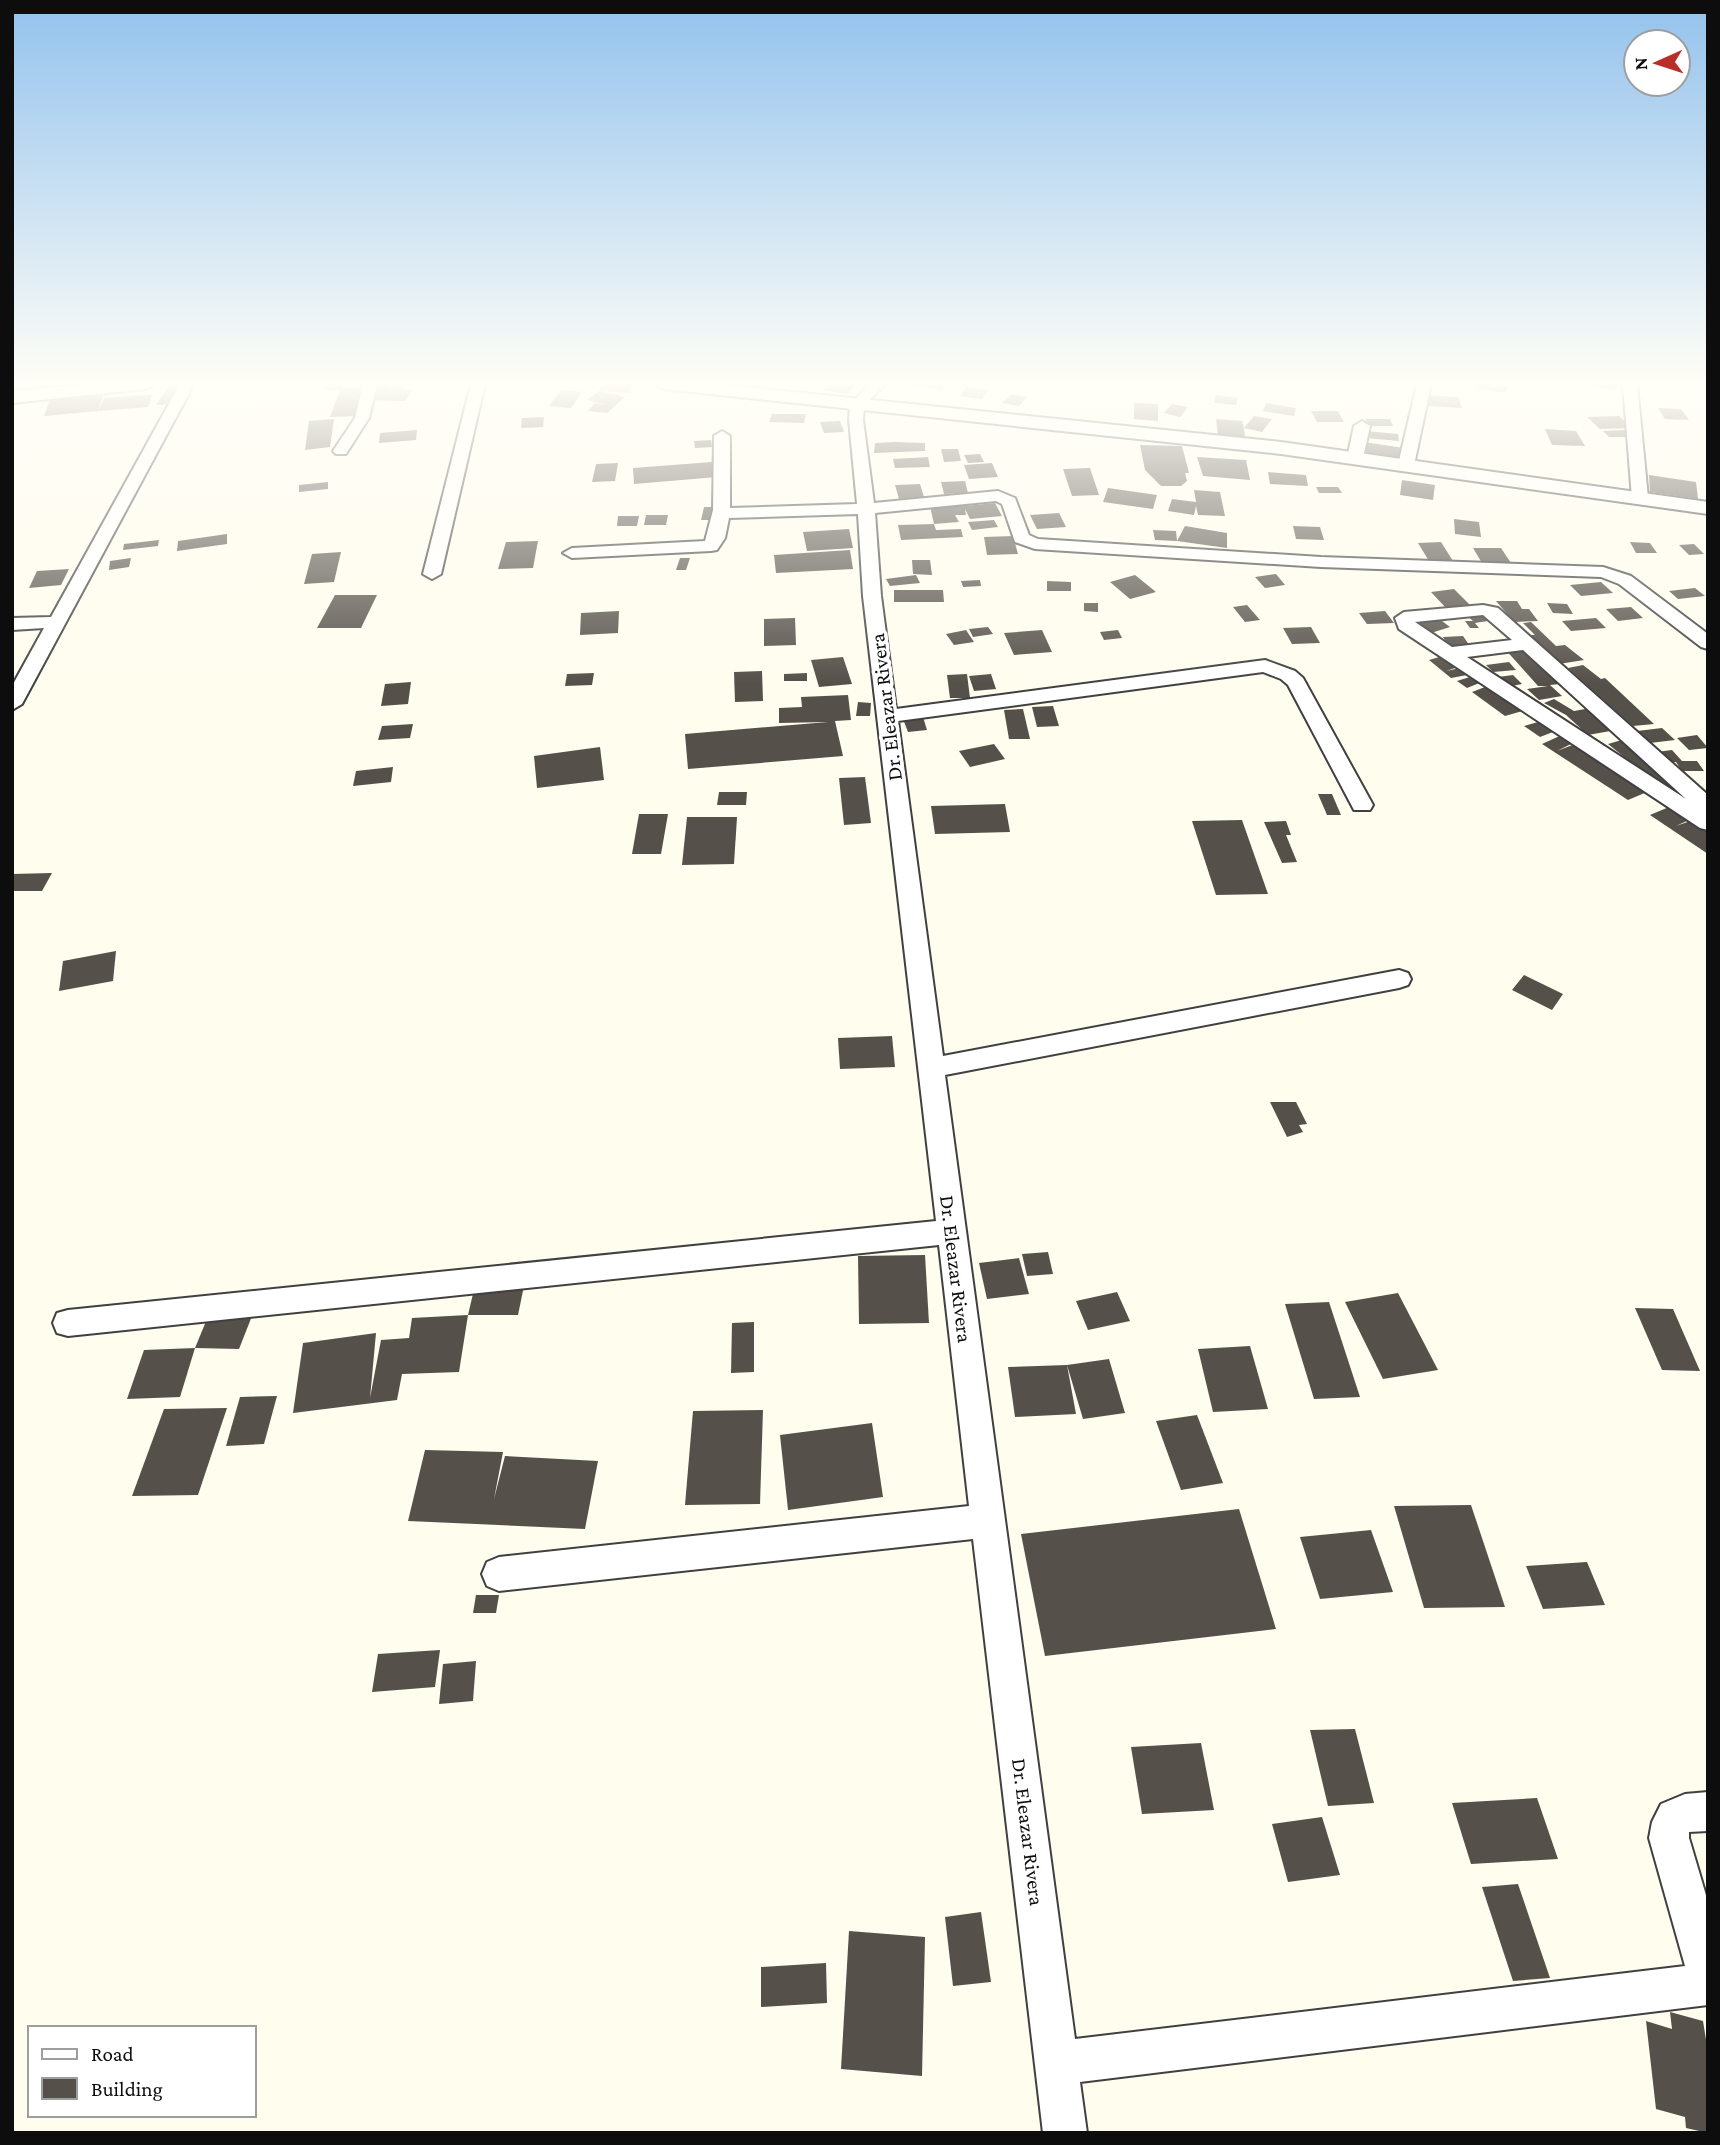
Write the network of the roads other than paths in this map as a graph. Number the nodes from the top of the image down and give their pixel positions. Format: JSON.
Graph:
{"nodes":[{"id":1,"x":132,"y":484,"type":"edge"},
{"id":2,"x":454,"y":484,"type":"edge"},
{"id":3,"x":721,"y":484,"type":"edge"},
{"id":4,"x":863,"y":484,"type":"edge"},
{"id":5,"x":1541,"y":484,"type":"edge"},
{"id":6,"x":1639,"y":484,"type":"edge"},
{"id":7,"x":1640,"y":498,"type":"junction"},
{"id":8,"x":1708,"y":508,"type":"edge"},
{"id":9,"x":866,"y":509,"type":"junction"},
{"id":10,"x":720,"y":513,"type":"junction"},
{"id":11,"x":572,"y":553,"type":"dead end"},
{"id":12,"x":432,"y":574,"type":"dead end"},
{"id":13,"x":57,"y":622,"type":"junction"},
{"id":14,"x":12,"y":624,"type":"edge"},
{"id":15,"x":1708,"y":643,"type":"edge"},
{"id":16,"x":1526,"y":644,"type":"junction"},
{"id":17,"x":1449,"y":653,"type":"junction"},
{"id":18,"x":12,"y":704,"type":"edge"},
{"id":19,"x":887,"y":716,"type":"junction"},
{"id":20,"x":1362,"y":805,"type":"dead end"},
{"id":21,"x":1708,"y":807,"type":"edge"},
{"id":22,"x":1708,"y":823,"type":"edge"},
{"id":23,"x":1399,"y":979,"type":"dead end"},
{"id":24,"x":931,"y":1068,"type":"junction"},
{"id":25,"x":951,"y":1232,"type":"junction"},
{"id":26,"x":68,"y":1323,"type":"dead end"},
{"id":27,"x":988,"y":1521,"type":"junction"},
{"id":28,"x":499,"y":1574,"type":"dead end"},
{"id":29,"x":1708,"y":1811,"type":"edge"},
{"id":30,"x":1708,"y":1973,"type":"edge"},
{"id":31,"x":1708,"y":1984,"type":"edge"},
{"id":32,"x":1058,"y":2063,"type":"junction"},
{"id":33,"x":1065,"y":2133,"type":"edge"}],
"edges":[{"from":1,"to":13,"type":"street"},
{"from":2,"to":12,"type":"street"},
{"from":3,"to":10,"type":"street"},
{"from":4,"to":9,"type":"street","name":"Dr. Eleazar Rivera"},
{"from":5,"to":7,"type":"street"},
{"from":6,"to":7,"type":"street"},
{"from":7,"to":8,"type":"street"},
{"from":9,"to":10,"type":"street"},
{"from":9,"to":15,"type":"street"},
{"from":9,"to":19,"type":"street","name":"Dr. Eleazar Rivera"},
{"from":10,"to":11,"type":"street"},
{"from":13,"to":14,"type":"street"},
{"from":13,"to":18,"type":"street"},
{"from":16,"to":17,"type":"street"},
{"from":16,"to":17,"type":"street"},
{"from":16,"to":21,"type":"street"},
{"from":17,"to":22,"type":"street"},
{"from":19,"to":20,"type":"street"},
{"from":19,"to":24,"type":"street","name":"Dr. Eleazar Rivera"},
{"from":23,"to":24,"type":"street"},
{"from":24,"to":25,"type":"street","name":"Dr. Eleazar Rivera"},
{"from":25,"to":26,"type":"street"},
{"from":25,"to":27,"type":"street","name":"Dr. Eleazar Rivera"},
{"from":27,"to":28,"type":"street"},
{"from":27,"to":32,"type":"street","name":"Dr. Eleazar Rivera"},
{"from":29,"to":30,"type":"street"},
{"from":31,"to":32,"type":"street"},
{"from":32,"to":33,"type":"street","name":"Dr. Eleazar Rivera"}]}
